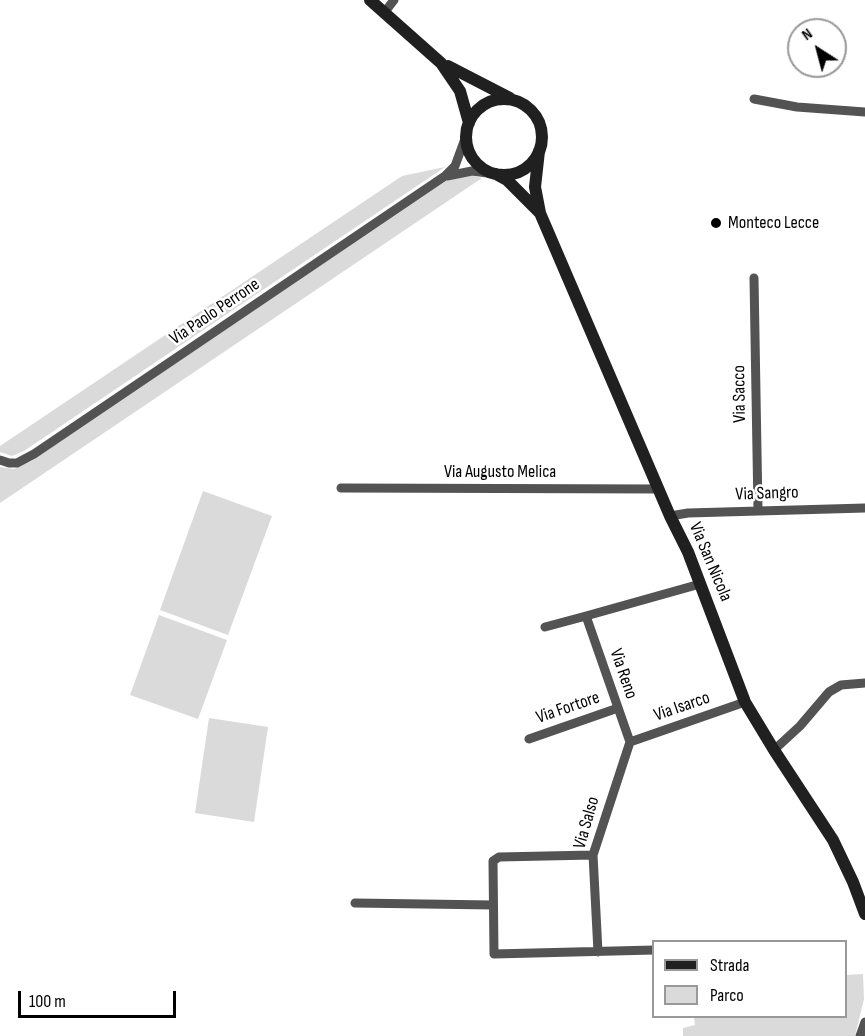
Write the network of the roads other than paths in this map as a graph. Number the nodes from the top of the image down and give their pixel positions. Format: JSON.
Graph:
{"nodes":[{"id":1,"x":370,"y":0,"type":"edge"},
{"id":2,"x":394,"y":0,"type":"edge"},
{"id":3,"x":384,"y":13,"type":"junction"},
{"id":4,"x":441,"y":63,"type":"junction"},
{"id":5,"x":754,"y":99,"type":"dead end"},
{"id":6,"x":516,"y":101,"type":"junction"},
{"id":7,"x":865,"y":112,"type":"edge"},
{"id":8,"x":469,"y":123,"type":"junction"},
{"id":9,"x":466,"y":136,"type":"junction"},
{"id":10,"x":539,"y":151,"type":"junction"},
{"id":11,"x":495,"y":174,"type":"junction"},
{"id":12,"x":445,"y":176,"type":"junction"},
{"id":13,"x":540,"y":213,"type":"junction"},
{"id":14,"x":754,"y":278,"type":"dead end"},
{"id":15,"x":0,"y":460,"type":"edge"},
{"id":16,"x":341,"y":488,"type":"dead end"},
{"id":17,"x":659,"y":489,"type":"junction"},
{"id":18,"x":865,"y":507,"type":"edge"},
{"id":19,"x":758,"y":510,"type":"junction"},
{"id":20,"x":670,"y":516,"type":"junction"},
{"id":21,"x":700,"y":584,"type":"junction"},
{"id":22,"x":586,"y":616,"type":"junction"},
{"id":23,"x":545,"y":627,"type":"dead end"},
{"id":24,"x":865,"y":683,"type":"edge"},
{"id":25,"x":745,"y":702,"type":"junction"},
{"id":26,"x":618,"y":708,"type":"junction"},
{"id":27,"x":529,"y":740,"type":"dead end"},
{"id":28,"x":630,"y":742,"type":"junction"},
{"id":29,"x":774,"y":750,"type":"junction"},
{"id":30,"x":593,"y":855,"type":"junction"},
{"id":31,"x":355,"y":903,"type":"dead end"},
{"id":32,"x":493,"y":905,"type":"junction"},
{"id":33,"x":864,"y":907,"type":"edge"},
{"id":34,"x":652,"y":950,"type":"edge"},
{"id":35,"x":598,"y":952,"type":"junction"},
{"id":36,"x":865,"y":1022,"type":"edge"},
{"id":37,"x":860,"y":1036,"type":"edge"}],
"edges":[{"from":1,"to":3,"type":"street","name":"Via San Nicola"},
{"from":2,"to":3,"type":"street"},
{"from":3,"to":4,"type":"street","name":"Via San Nicola"},
{"from":4,"to":6,"type":"street","name":"Via San Nicola"},
{"from":4,"to":8,"type":"street","name":"Via San Nicola"},
{"from":5,"to":7,"type":"street"},
{"from":6,"to":8,"type":"street"},
{"from":6,"to":10,"type":"street","name":"Via San Nicola"},
{"from":8,"to":9,"type":"street","name":"Via San Nicola"},
{"from":9,"to":11,"type":"street","name":"Via San Nicola"},
{"from":9,"to":12,"type":"street","name":"Via Paolo Perrone"},
{"from":10,"to":11,"type":"street"},
{"from":10,"to":13,"type":"street","name":"Via San Nicola"},
{"from":11,"to":12,"type":"street","name":"Via Paolo Perrone"},
{"from":11,"to":13,"type":"street","name":"Via San Nicola"},
{"from":12,"to":15,"type":"street","name":"Via Paolo Perrone"},
{"from":13,"to":17,"type":"street","name":"Via San Nicola"},
{"from":14,"to":19,"type":"street","name":"Via Sacco"},
{"from":16,"to":17,"type":"street","name":"Via Augusto Melica"},
{"from":17,"to":20,"type":"street","name":"Via San Nicola"},
{"from":18,"to":19,"type":"street","name":"Via Sangro"},
{"from":19,"to":20,"type":"street","name":"Via Sangro"},
{"from":20,"to":21,"type":"street","name":"Via San Nicola"},
{"from":21,"to":22,"type":"street"},
{"from":21,"to":25,"type":"street","name":"Via San Nicola"},
{"from":22,"to":23,"type":"street"},
{"from":22,"to":26,"type":"street","name":"Via Reno"},
{"from":24,"to":29,"type":"street"},
{"from":25,"to":28,"type":"street","name":"Via Isarco"},
{"from":25,"to":29,"type":"street","name":"Via San Nicola"},
{"from":26,"to":27,"type":"street","name":"Via Fortore"},
{"from":26,"to":28,"type":"street","name":"Via Reno"},
{"from":28,"to":30,"type":"street","name":"Via Salso"},
{"from":29,"to":33,"type":"street","name":"Via San Nicola"},
{"from":30,"to":32,"type":"street"},
{"from":30,"to":35,"type":"street","name":"Via Salso"},
{"from":31,"to":32,"type":"street"},
{"from":32,"to":35,"type":"street"},
{"from":34,"to":35,"type":"street"},
{"from":36,"to":37,"type":"street"}]}
